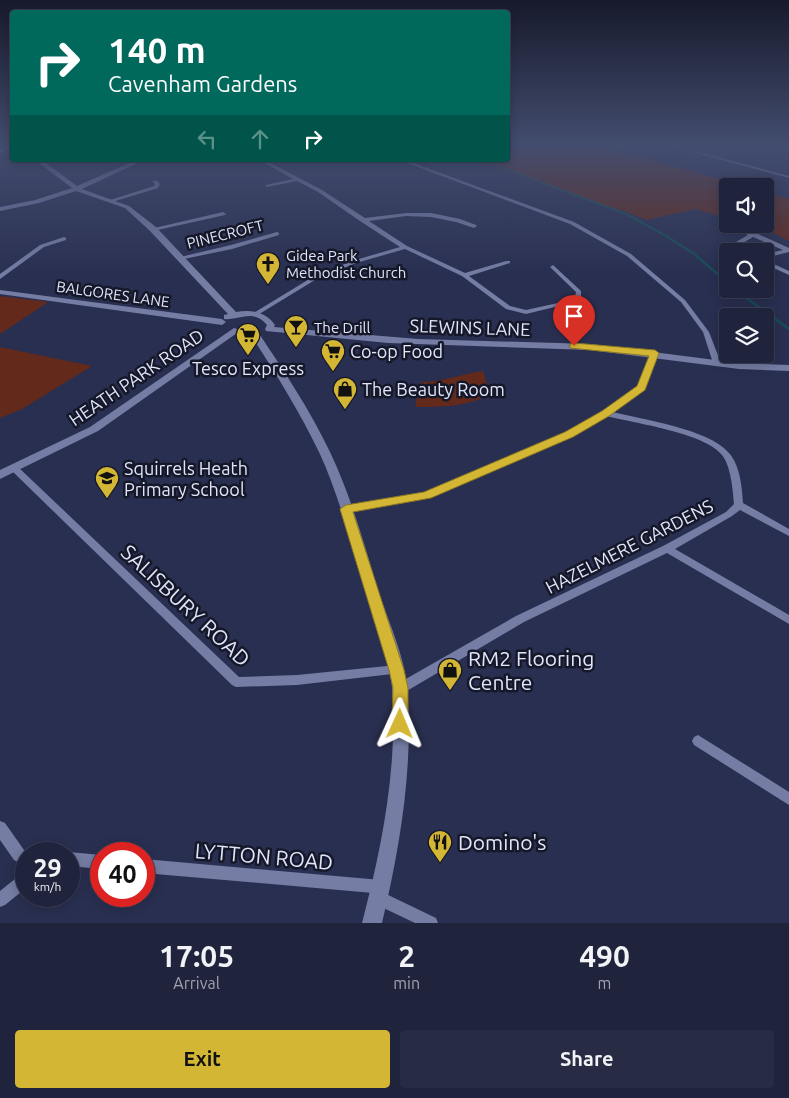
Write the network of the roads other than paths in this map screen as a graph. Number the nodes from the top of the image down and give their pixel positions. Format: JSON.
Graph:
{"nodes":[{"id":1,"x":77,"y":189,"type":"joint"},
{"id":2,"x":147,"y":189,"type":"edge"},
{"id":3,"x":316,"y":189,"type":"edge"},
{"id":4,"x":480,"y":189,"type":"edge"},
{"id":5,"x":110,"y":201,"type":"junction"},
{"id":6,"x":0,"y":209,"type":"edge"},
{"id":7,"x":223,"y":214,"type":"dead end"},
{"id":8,"x":362,"y":220,"type":"junction"},
{"id":9,"x":474,"y":226,"type":"dead end"},
{"id":10,"x":153,"y":229,"type":"junction"},
{"id":11,"x":751,"y":233,"type":"edge"},
{"id":12,"x":277,"y":234,"type":"dead end"},
{"id":13,"x":754,"y":234,"type":"junction"},
{"id":14,"x":64,"y":239,"type":"dead end"},
{"id":15,"x":739,"y":243,"type":"edge"},
{"id":16,"x":405,"y":247,"type":"junction"},
{"id":17,"x":788,"y":250,"type":"edge"},
{"id":18,"x":774,"y":254,"type":"edge"},
{"id":19,"x":178,"y":258,"type":"junction"},
{"id":20,"x":508,"y":262,"type":"dead end"},
{"id":21,"x":774,"y":266,"type":"edge"},
{"id":22,"x":553,"y":267,"type":"dead end"},
{"id":23,"x":789,"y":273,"type":"edge"},
{"id":24,"x":464,"y":275,"type":"junction"},
{"id":25,"x":0,"y":277,"type":"edge"},
{"id":26,"x":0,"y":292,"type":"edge"},
{"id":27,"x":233,"y":314,"type":"junction"},
{"id":28,"x":254,"y":315,"type":"junction"},
{"id":29,"x":222,"y":322,"type":"junction"},
{"id":30,"x":269,"y":329,"type":"junction"},
{"id":31,"x":234,"y":331,"type":"junction"},
{"id":32,"x":255,"y":334,"type":"junction"},
{"id":33,"x":655,"y":353,"type":"junction"},
{"id":34,"x":716,"y":363,"type":"junction"},
{"id":35,"x":789,"y":368,"type":"edge"},
{"id":36,"x":605,"y":413,"type":"junction"},
{"id":37,"x":14,"y":468,"type":"junction"},
{"id":38,"x":0,"y":475,"type":"edge"},
{"id":39,"x":739,"y":505,"type":"junction"},
{"id":40,"x":346,"y":509,"type":"junction"},
{"id":41,"x":789,"y":533,"type":"edge"},
{"id":42,"x":667,"y":550,"type":"junction"},
{"id":43,"x":789,"y":620,"type":"edge"},
{"id":44,"x":397,"y":670,"type":"junction"},
{"id":45,"x":401,"y":688,"type":"junction"},
{"id":46,"x":698,"y":741,"type":"dead end"},
{"id":47,"x":789,"y":799,"type":"edge"},
{"id":48,"x":0,"y":828,"type":"edge"},
{"id":49,"x":15,"y":849,"type":"edge"},
{"id":50,"x":155,"y":867,"type":"edge"},
{"id":51,"x":15,"y":887,"type":"edge"},
{"id":52,"x":380,"y":893,"type":"junction"},
{"id":53,"x":0,"y":900,"type":"edge"},
{"id":54,"x":372,"y":923,"type":"edge"},
{"id":55,"x":432,"y":923,"type":"edge"}],
"edges":[{"from":1,"to":5,"type":"street"},
{"from":1,"to":6,"type":"street"},
{"from":2,"to":5,"type":"street"},
{"from":3,"to":8,"type":"street"},
{"from":4,"to":34,"type":"street"},
{"from":5,"to":10,"type":"street"},
{"from":7,"to":10,"type":"street"},
{"from":8,"to":9,"type":"street"},
{"from":8,"to":16,"type":"street"},
{"from":10,"to":19,"type":"street"},
{"from":11,"to":13,"type":"street"},
{"from":12,"to":19,"type":"street","name":"PINECROFT"},
{"from":13,"to":15,"type":"street"},
{"from":13,"to":17,"type":"street"},
{"from":14,"to":25,"type":"street"},
{"from":16,"to":24,"type":"street"},
{"from":16,"to":28,"type":"street"},
{"from":17,"to":18,"type":"street"},
{"from":19,"to":27,"type":"street"},
{"from":20,"to":24,"type":"street"},
{"from":21,"to":23,"type":"street"},
{"from":22,"to":24,"type":"street"},
{"from":26,"to":29,"type":"street","name":"BALGORES LANE"},
{"from":27,"to":28,"type":"street"},
{"from":27,"to":29,"type":"street"},
{"from":28,"to":30,"type":"street"},
{"from":29,"to":31,"type":"street"},
{"from":30,"to":32,"type":"street"},
{"from":30,"to":33,"type":"street","name":"SLEWINS LANE"},
{"from":31,"to":32,"type":"street"},
{"from":31,"to":37,"type":"street","name":"HEATH PARK ROAD"},
{"from":32,"to":40,"type":"street"},
{"from":33,"to":34,"type":"street","name":"SLEWINS LANE"},
{"from":33,"to":36,"type":"street"},
{"from":34,"to":35,"type":"street","name":"SLEWINS LANE"},
{"from":36,"to":39,"type":"street","name":"HAZELMERE GARDENS"},
{"from":36,"to":40,"type":"street"},
{"from":37,"to":38,"type":"street","name":"HEATH PARK ROAD"},
{"from":37,"to":44,"type":"street","name":"SALISBURY ROAD"},
{"from":39,"to":41,"type":"street"},
{"from":39,"to":42,"type":"street","name":"HAZELMERE GARDENS"},
{"from":40,"to":44,"type":"street"},
{"from":42,"to":43,"type":"street"},
{"from":42,"to":45,"type":"street","name":"HAZELMERE GARDENS"},
{"from":44,"to":45,"type":"street"},
{"from":45,"to":52,"type":"street"},
{"from":46,"to":47,"type":"street"},
{"from":48,"to":49,"type":"street"},
{"from":50,"to":52,"type":"street","name":"LYTTON ROAD"},
{"from":51,"to":53,"type":"street"},
{"from":52,"to":54,"type":"street"},
{"from":52,"to":55,"type":"street","name":"LYTTON ROAD"}]}
